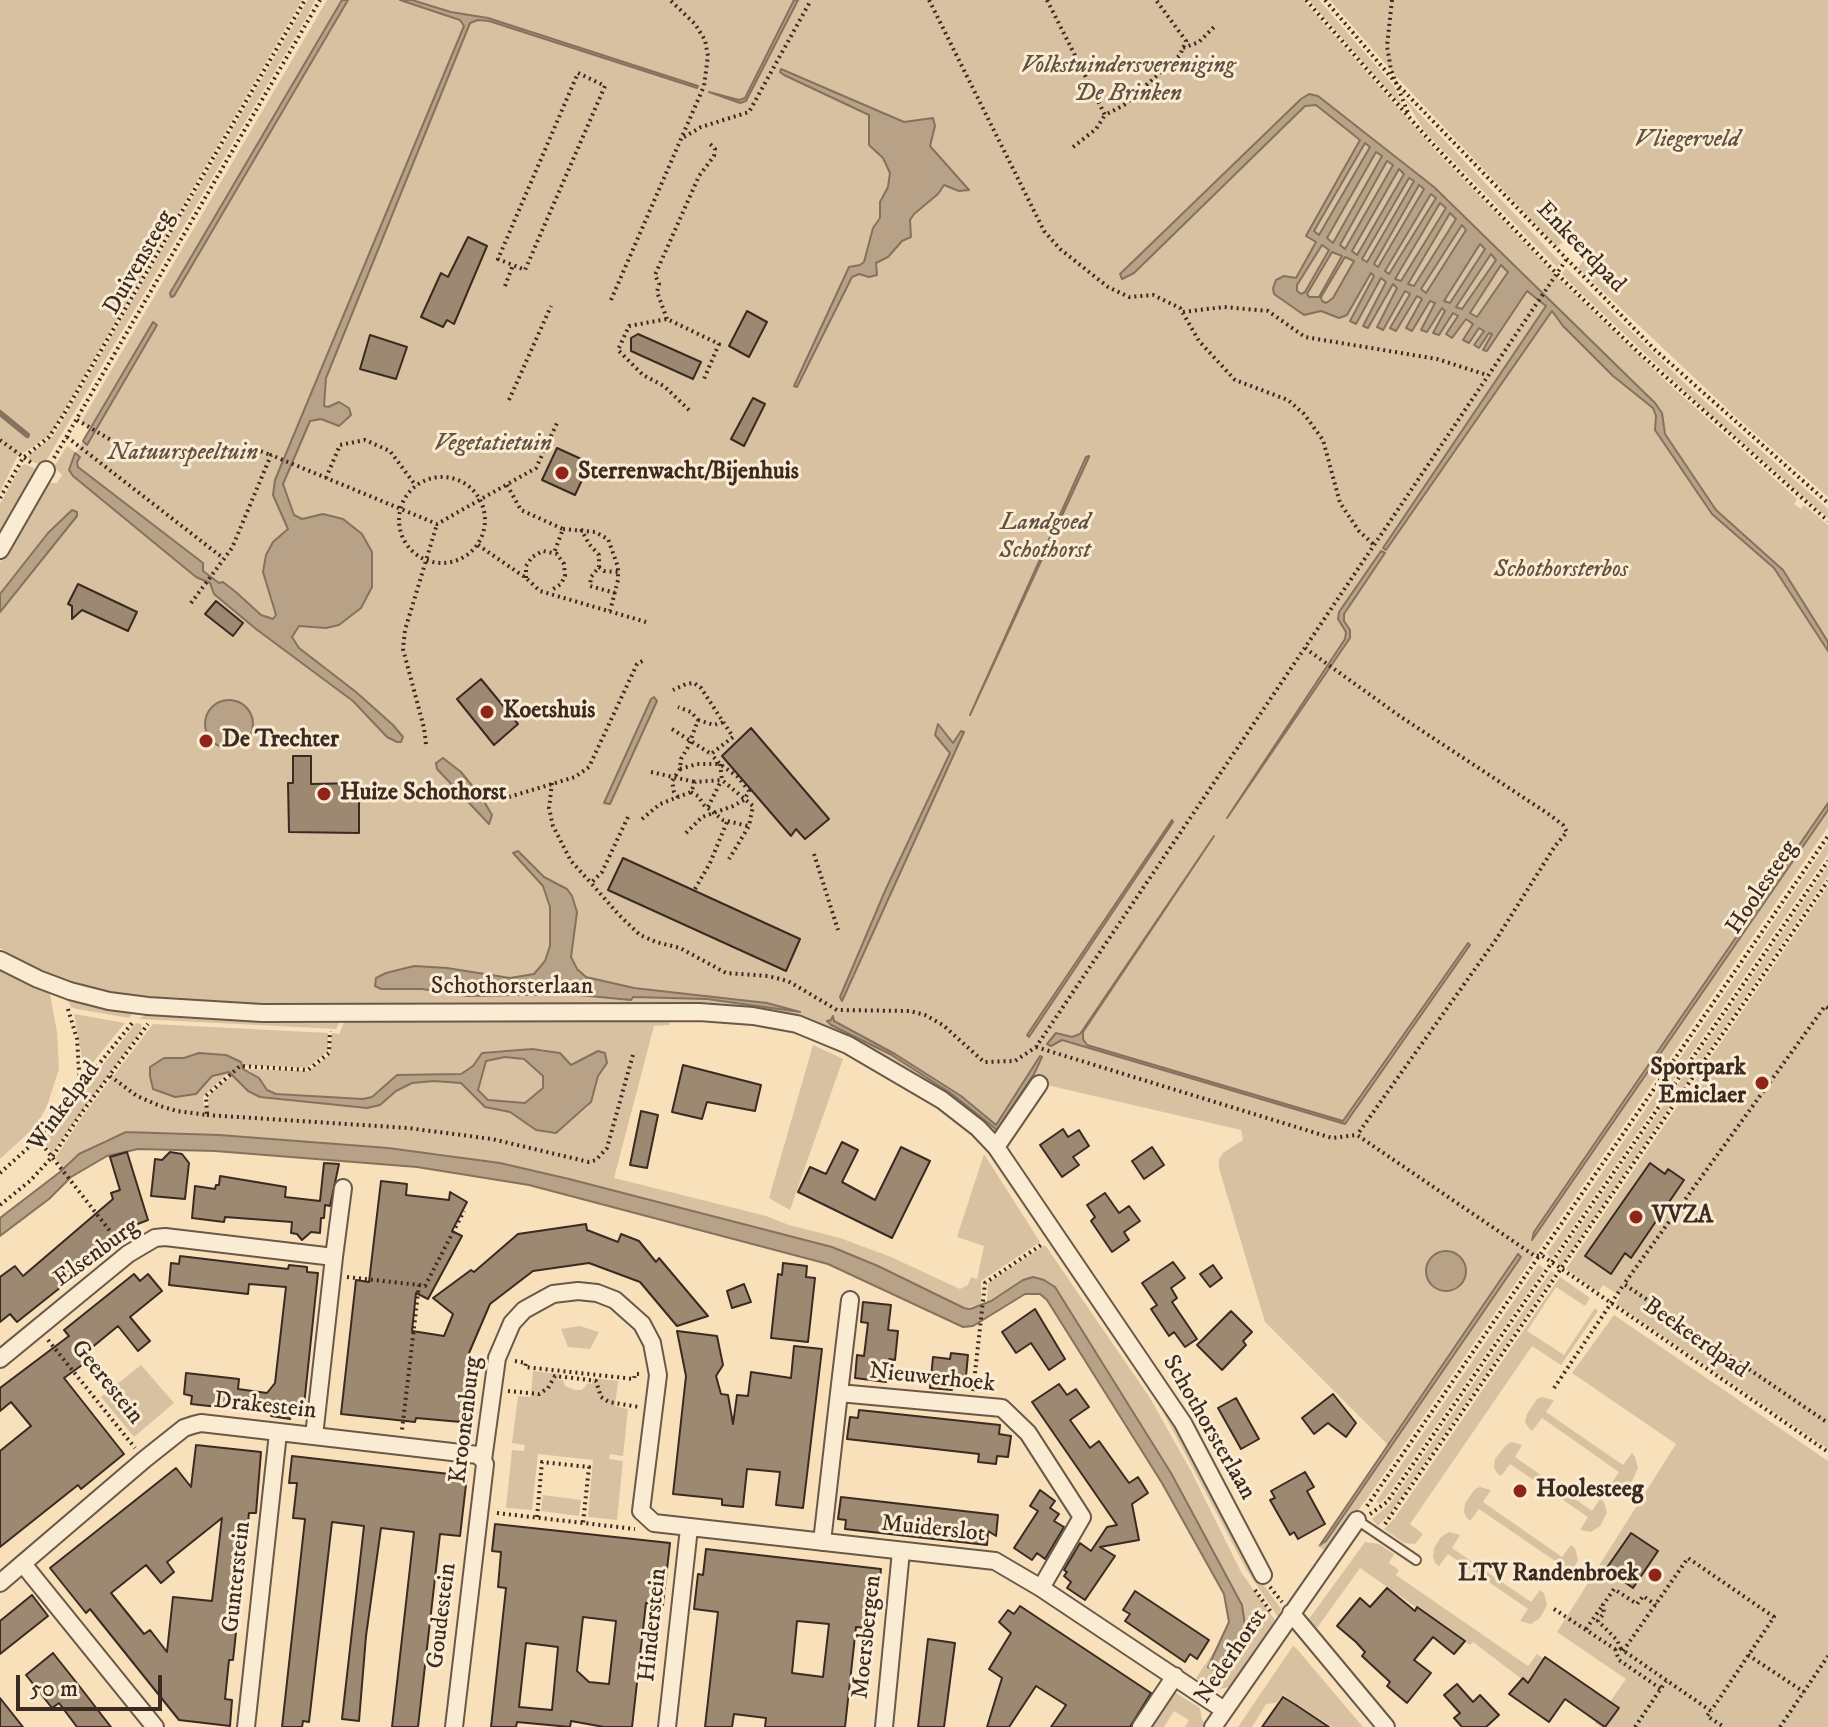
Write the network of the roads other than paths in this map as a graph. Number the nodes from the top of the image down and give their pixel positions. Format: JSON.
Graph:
{"nodes":[{"id":1,"x":46,"y":470,"type":"road end"},
{"id":2,"x":0,"y":550,"type":"edge"},
{"id":3,"x":0,"y":960,"type":"edge"},
{"id":4,"x":1039,"y":1084,"type":"dead end"},
{"id":5,"x":996,"y":1147,"type":"junction"},
{"id":6,"x":343,"y":1188,"type":"dead end"},
{"id":7,"x":334,"y":1257,"type":"junction"},
{"id":8,"x":850,"y":1300,"type":"dead end"},
{"id":9,"x":0,"y":1359,"type":"edge"},
{"id":10,"x":839,"y":1393,"type":"junction"},
{"id":11,"x":278,"y":1433,"type":"junction"},
{"id":12,"x":314,"y":1436,"type":"junction"},
{"id":13,"x":483,"y":1460,"type":"junction"},
{"id":14,"x":479,"y":1511,"type":"joint"},
{"id":15,"x":1357,"y":1520,"type":"joint"},
{"id":16,"x":689,"y":1528,"type":"junction"},
{"id":17,"x":822,"y":1542,"type":"junction"},
{"id":18,"x":901,"y":1551,"type":"junction"},
{"id":19,"x":1416,"y":1560,"type":"dead end"},
{"id":20,"x":23,"y":1564,"type":"junction"},
{"id":21,"x":1263,"y":1575,"type":"road end"},
{"id":22,"x":3,"y":1576,"type":"edge"},
{"id":23,"x":1041,"y":1588,"type":"junction"},
{"id":24,"x":1291,"y":1613,"type":"junction"},
{"id":25,"x":1175,"y":1676,"type":"junction"},
{"id":26,"x":1224,"y":1710,"type":"junction"},
{"id":27,"x":155,"y":1727,"type":"edge"},
{"id":28,"x":246,"y":1727,"type":"edge"},
{"id":29,"x":454,"y":1727,"type":"edge"},
{"id":30,"x":667,"y":1727,"type":"edge"},
{"id":31,"x":884,"y":1727,"type":"edge"},
{"id":32,"x":1141,"y":1727,"type":"edge"},
{"id":33,"x":1213,"y":1727,"type":"edge"},
{"id":34,"x":1386,"y":1727,"type":"edge"}],
"edges":[{"from":1,"to":2,"type":"street"},
{"from":3,"to":5,"type":"street","name":"Schothorsterlaan"},
{"from":4,"to":5,"type":"street"},
{"from":5,"to":21,"type":"street","name":"Schothorsterlaan"},
{"from":6,"to":7,"type":"street"},
{"from":7,"to":9,"type":"street","name":"Elsenburg"},
{"from":7,"to":12,"type":"street"},
{"from":8,"to":10,"type":"street"},
{"from":10,"to":17,"type":"street","name":"Nieuwerhoek"},
{"from":10,"to":23,"type":"street","name":"Nieuwerhoek"},
{"from":11,"to":12,"type":"street","name":"Drakestein"},
{"from":11,"to":20,"type":"street","name":"Drakestein"},
{"from":11,"to":28,"type":"street","name":"Gunterstein"},
{"from":12,"to":13,"type":"street","name":"Drakestein"},
{"from":13,"to":14,"type":"street","name":"Kroonenburg"},
{"from":13,"to":16,"type":"street","name":"Kroonenburg"},
{"from":14,"to":29,"type":"street","name":"Goudestein"},
{"from":15,"to":19,"type":"lane"},
{"from":15,"to":24,"type":"street"},
{"from":16,"to":17,"type":"street","name":"Muiderslot"},
{"from":16,"to":30,"type":"street","name":"Hinderstein"},
{"from":17,"to":18,"type":"street","name":"Muiderslot"},
{"from":18,"to":23,"type":"street","name":"Muiderslot"},
{"from":18,"to":31,"type":"street","name":"Moersbergen"},
{"from":20,"to":22,"type":"street","name":"Drakestein"},
{"from":20,"to":27,"type":"street"},
{"from":23,"to":25,"type":"street","name":"Muiderslot"},
{"from":24,"to":26,"type":"street","name":"Nederhorst"},
{"from":24,"to":34,"type":"street"},
{"from":25,"to":26,"type":"street","name":"Muiderslot"},
{"from":25,"to":32,"type":"street"},
{"from":26,"to":33,"type":"street","name":"Nederhorst"}]}
